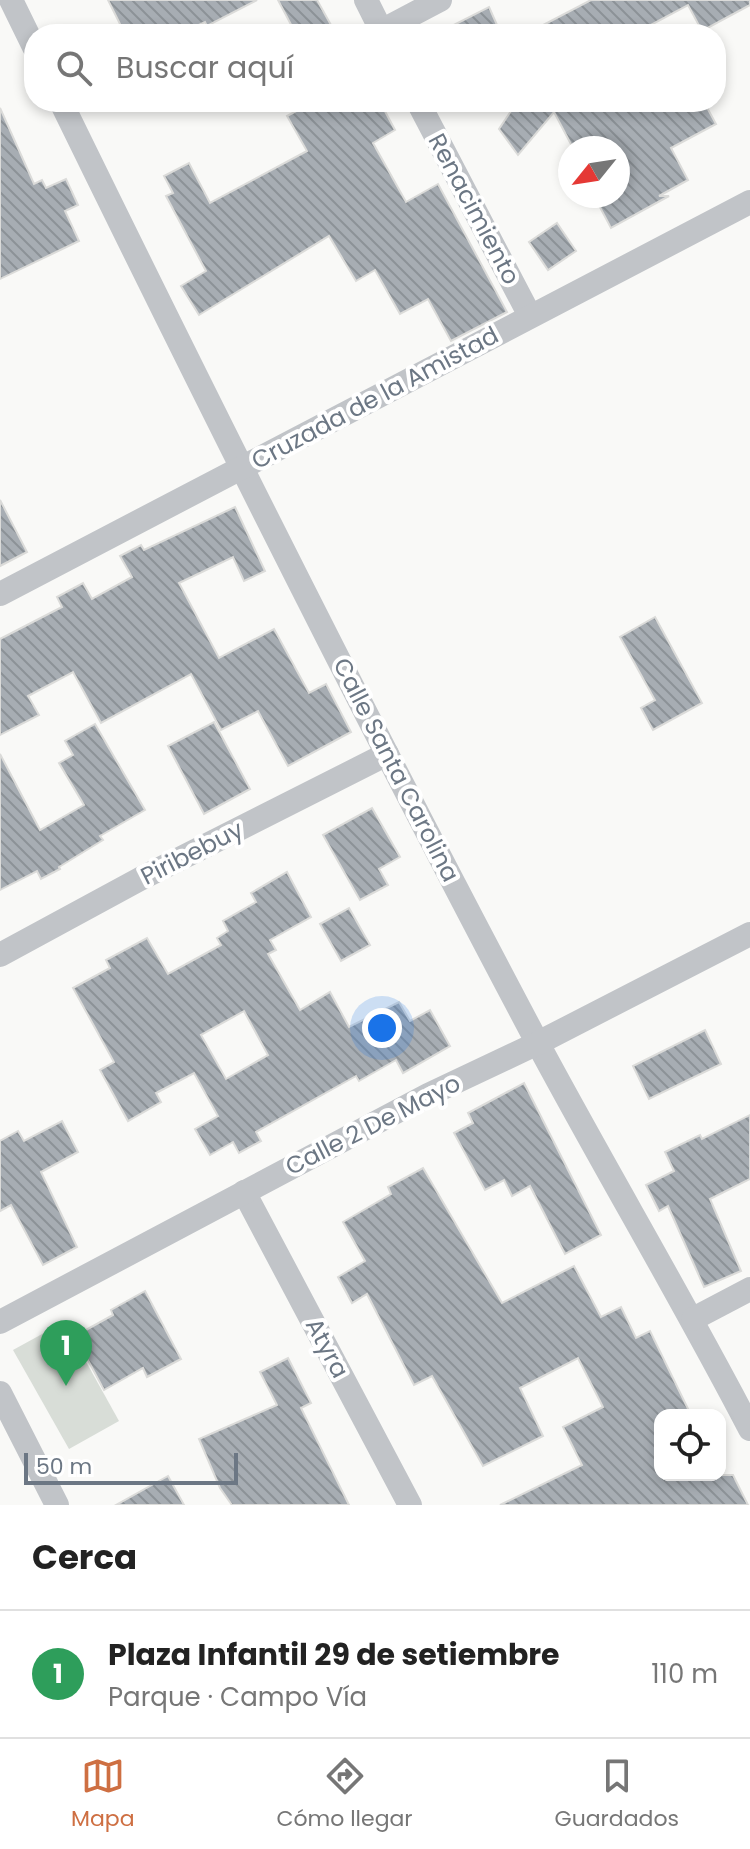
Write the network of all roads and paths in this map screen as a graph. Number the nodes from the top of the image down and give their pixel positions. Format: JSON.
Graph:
{"nodes":[{"id":1,"x":11,"y":0,"type":"edge"},
{"id":2,"x":366,"y":0,"type":"edge"},
{"id":3,"x":440,"y":0,"type":"edge"},
{"id":4,"x":378,"y":24,"type":"edge"},
{"id":5,"x":398,"y":24,"type":"edge"},
{"id":6,"x":24,"y":27,"type":"edge"},
{"id":7,"x":66,"y":112,"type":"edge"},
{"id":8,"x":423,"y":112,"type":"edge"},
{"id":9,"x":750,"y":202,"type":"edge"},
{"id":10,"x":530,"y":316,"type":"junction"},
{"id":11,"x":241,"y":469,"type":"junction"},
{"id":12,"x":0,"y":594,"type":"edge"},
{"id":13,"x":387,"y":754,"type":"junction"},
{"id":14,"x":750,"y":934,"type":"edge"},
{"id":15,"x":0,"y":955,"type":"edge"},
{"id":16,"x":538,"y":1043,"type":"junction"},
{"id":17,"x":244,"y":1192,"type":"junction"},
{"id":18,"x":750,"y":1289,"type":"edge"},
{"id":19,"x":693,"y":1319,"type":"junction"},
{"id":20,"x":0,"y":1322,"type":"edge"},
{"id":21,"x":0,"y":1393,"type":"edge"},
{"id":22,"x":750,"y":1429,"type":"edge"},
{"id":23,"x":57,"y":1505,"type":"edge"},
{"id":24,"x":410,"y":1505,"type":"edge"}],
"edges":[{"from":1,"to":6,"type":"street"},
{"from":2,"to":4,"type":"street"},
{"from":3,"to":5,"type":"street"},
{"from":7,"to":11,"type":"street","name":"Calle Santa Carolina"},
{"from":8,"to":10,"type":"street","name":"Renacimiento"},
{"from":9,"to":10,"type":"street","name":"Cruzada de la Amistad"},
{"from":10,"to":11,"type":"street","name":"Cruzada de la Amistad"},
{"from":11,"to":12,"type":"street","name":"Cruzada de la Amistad"},
{"from":11,"to":13,"type":"street","name":"Calle Santa Carolina"},
{"from":13,"to":15,"type":"street","name":"Piribebuy"},
{"from":13,"to":16,"type":"street","name":"Calle Santa Carolina"},
{"from":14,"to":16,"type":"street","name":"Calle 2 De Mayo"},
{"from":16,"to":17,"type":"street","name":"Calle 2 De Mayo"},
{"from":16,"to":19,"type":"street","name":"Calle Santa Carolina"},
{"from":17,"to":20,"type":"street","name":"Calle 2 De Mayo"},
{"from":17,"to":24,"type":"street","name":"Atyra"},
{"from":18,"to":19,"type":"street"},
{"from":19,"to":22,"type":"street","name":"Calle Santa Carolina"},
{"from":21,"to":23,"type":"street"}]}
